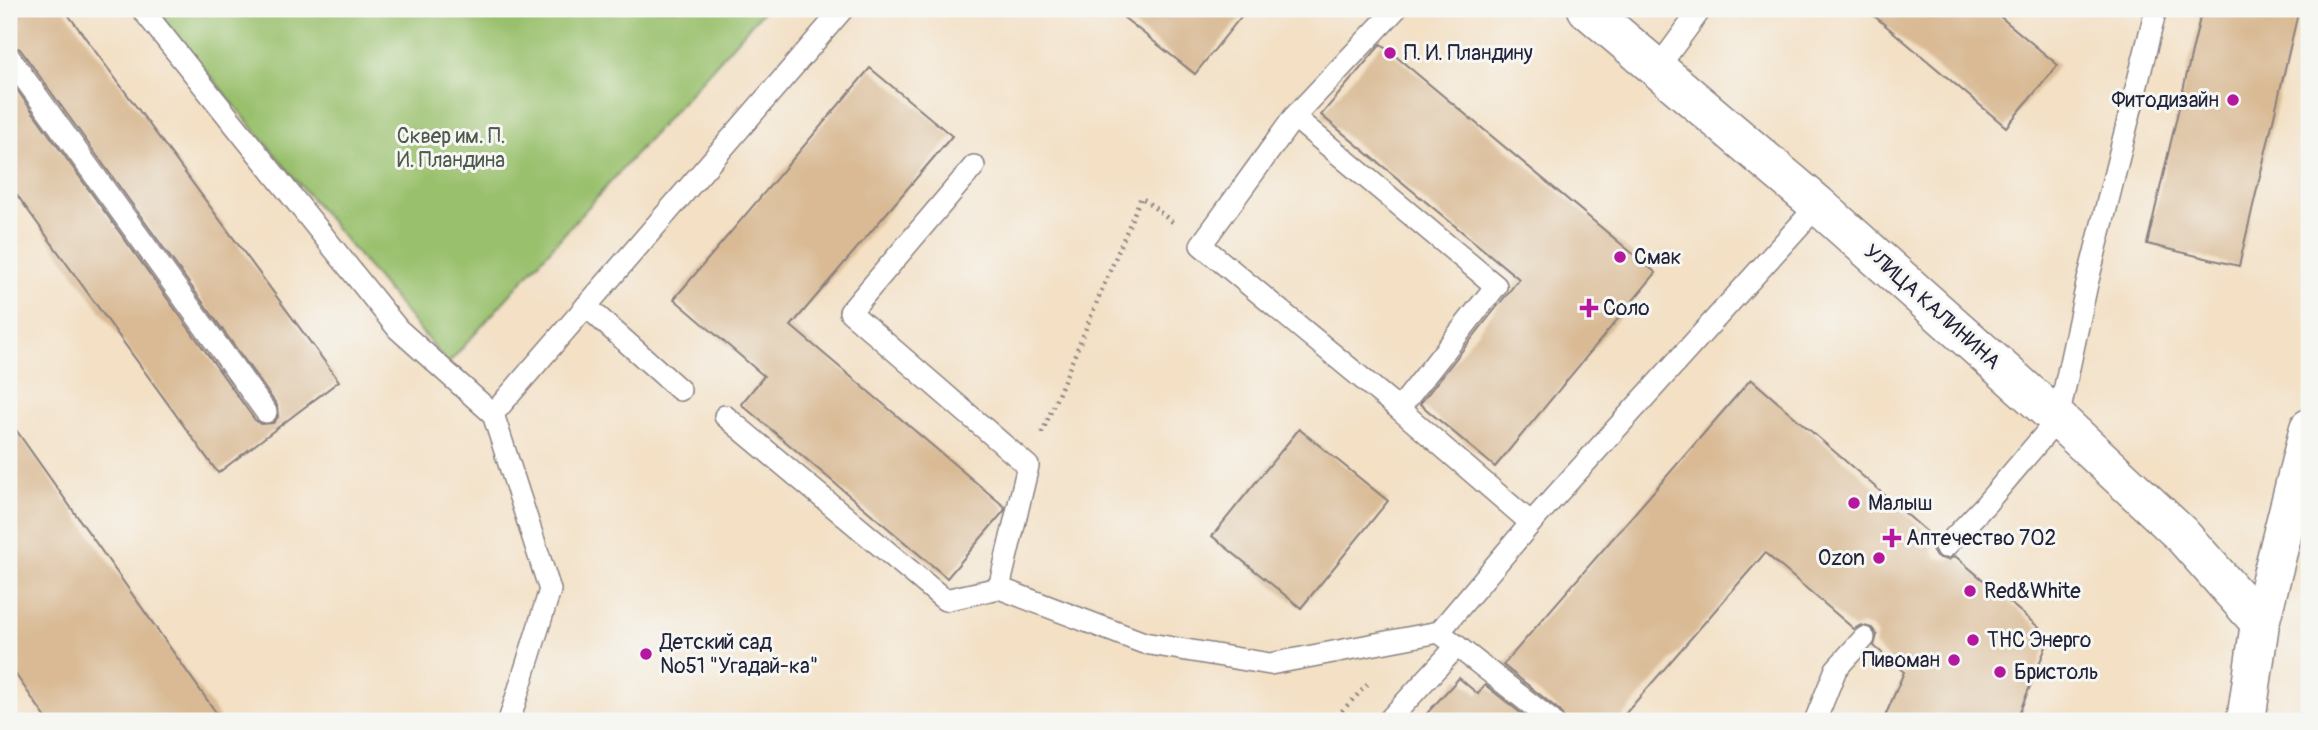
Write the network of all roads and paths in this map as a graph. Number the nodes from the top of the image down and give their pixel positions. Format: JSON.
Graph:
{"nodes":[{"id":1,"x":142,"y":9,"type":"edge"},
{"id":2,"x":843,"y":9,"type":"edge"},
{"id":3,"x":1396,"y":9,"type":"edge"},
{"id":4,"x":1587,"y":9,"type":"edge"},
{"id":5,"x":1701,"y":9,"type":"edge"},
{"id":6,"x":2156,"y":9,"type":"edge"},
{"id":7,"x":9,"y":57,"type":"edge"},
{"id":8,"x":1657,"y":69,"type":"junction"},
{"id":9,"x":1294,"y":117,"type":"junction"},
{"id":10,"x":974,"y":166,"type":"dead end"},
{"id":11,"x":1818,"y":205,"type":"junction"},
{"id":12,"x":1201,"y":245,"type":"junction"},
{"id":13,"x":586,"y":306,"type":"junction"},
{"id":14,"x":680,"y":390,"type":"dead end"},
{"id":15,"x":1399,"y":409,"type":"junction"},
{"id":16,"x":266,"y":412,"type":"dead end"},
{"id":17,"x":493,"y":414,"type":"junction"},
{"id":18,"x":725,"y":416,"type":"dead end"},
{"id":19,"x":2058,"y":419,"type":"junction"},
{"id":20,"x":2309,"y":428,"type":"edge"},
{"id":21,"x":1028,"y":466,"type":"junction"},
{"id":22,"x":1531,"y":523,"type":"junction"},
{"id":23,"x":1945,"y":547,"type":"dead end"},
{"id":24,"x":999,"y":587,"type":"junction"},
{"id":25,"x":2260,"y":623,"type":"junction"},
{"id":26,"x":1440,"y":632,"type":"junction"},
{"id":27,"x":1864,"y":638,"type":"dead end"},
{"id":28,"x":1457,"y":646,"type":"junction"},
{"id":29,"x":509,"y":721,"type":"edge"},
{"id":30,"x":1388,"y":721,"type":"edge"},
{"id":31,"x":1552,"y":721,"type":"edge"},
{"id":32,"x":1815,"y":721,"type":"edge"},
{"id":33,"x":2247,"y":721,"type":"edge"}],
"edges":[{"from":1,"to":17,"type":"lane"},
{"from":2,"to":13,"type":"lane"},
{"from":3,"to":9,"type":"lane"},
{"from":4,"to":8,"type":"street","name":"УЛИЦА КАЛИНИНА"},
{"from":5,"to":8,"type":"lane"},
{"from":6,"to":19,"type":"lane"},
{"from":7,"to":16,"type":"lane"},
{"from":8,"to":11,"type":"street","name":"УЛИЦА КАЛИНИНА"},
{"from":9,"to":12,"type":"lane"},
{"from":9,"to":15,"type":"lane"},
{"from":10,"to":21,"type":"lane"},
{"from":11,"to":19,"type":"street","name":"УЛИЦА КАЛИНИНА"},
{"from":11,"to":22,"type":"lane"},
{"from":12,"to":15,"type":"lane"},
{"from":12,"to":21,"type":"path"},
{"from":13,"to":14,"type":"lane"},
{"from":13,"to":17,"type":"lane"},
{"from":15,"to":22,"type":"lane"},
{"from":17,"to":29,"type":"lane"},
{"from":18,"to":24,"type":"lane"},
{"from":19,"to":23,"type":"lane"},
{"from":19,"to":25,"type":"street","name":"УЛИЦА КАЛИНИНА"},
{"from":20,"to":25,"type":"street"},
{"from":21,"to":24,"type":"lane"},
{"from":22,"to":26,"type":"lane"},
{"from":24,"to":26,"type":"lane"},
{"from":25,"to":33,"type":"street"},
{"from":26,"to":28,"type":"lane"},
{"from":27,"to":32,"type":"lane"},
{"from":28,"to":30,"type":"lane"},
{"from":28,"to":31,"type":"lane"}]}
